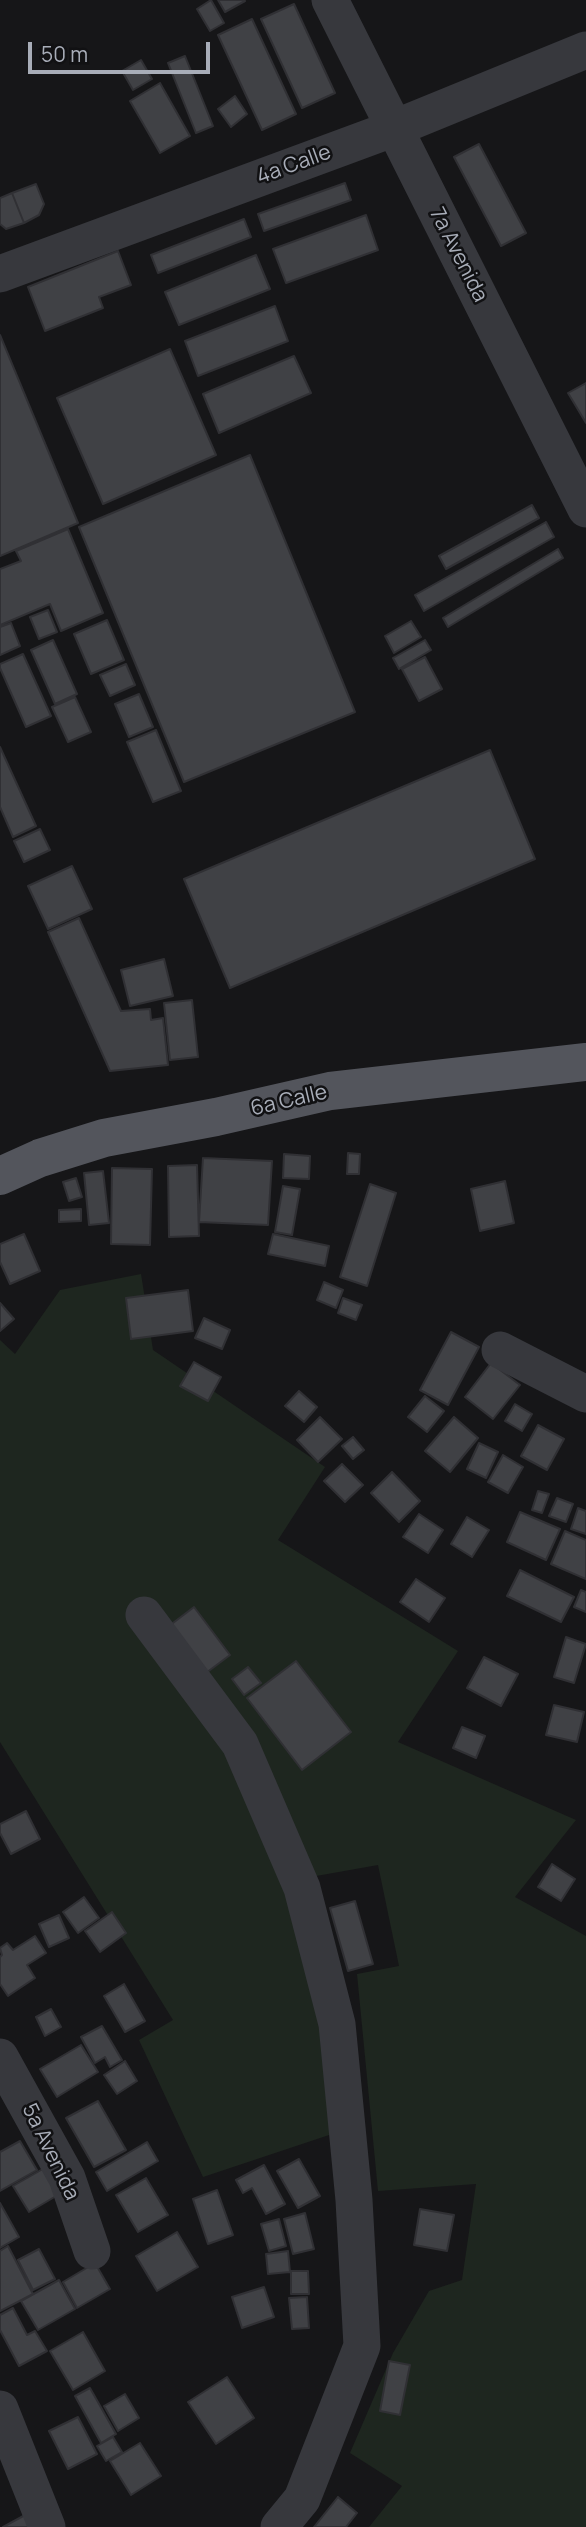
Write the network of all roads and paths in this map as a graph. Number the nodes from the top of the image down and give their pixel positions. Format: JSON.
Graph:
{"nodes":[{"id":1,"x":330,"y":0,"type":"edge"},
{"id":2,"x":586,"y":50,"type":"edge"},
{"id":3,"x":394,"y":128,"type":"junction"},
{"id":4,"x":0,"y":274,"type":"edge"},
{"id":5,"x":586,"y":509,"type":"edge"},
{"id":6,"x":586,"y":1062,"type":"edge"},
{"id":7,"x":0,"y":1176,"type":"edge"},
{"id":8,"x":500,"y":1350,"type":"dead end"},
{"id":9,"x":586,"y":1394,"type":"edge"},
{"id":10,"x":144,"y":1615,"type":"dead end"},
{"id":11,"x":0,"y":2057,"type":"edge"},
{"id":12,"x":92,"y":2251,"type":"dead end"},
{"id":13,"x":0,"y":2409,"type":"edge"},
{"id":14,"x":47,"y":2527,"type":"edge"},
{"id":15,"x":279,"y":2527,"type":"edge"}],
"edges":[{"from":1,"to":3,"type":"street","name":"7a Avenida"},
{"from":2,"to":3,"type":"street","name":"4a Calle"},
{"from":3,"to":4,"type":"street","name":"4a Calle"},
{"from":3,"to":5,"type":"street","name":"7a Avenida"},
{"from":6,"to":7,"type":"main road","name":"6a Calle"},
{"from":8,"to":9,"type":"street"},
{"from":10,"to":15,"type":"street"},
{"from":11,"to":12,"type":"street","name":"5a Avenida"},
{"from":13,"to":14,"type":"street"}]}
